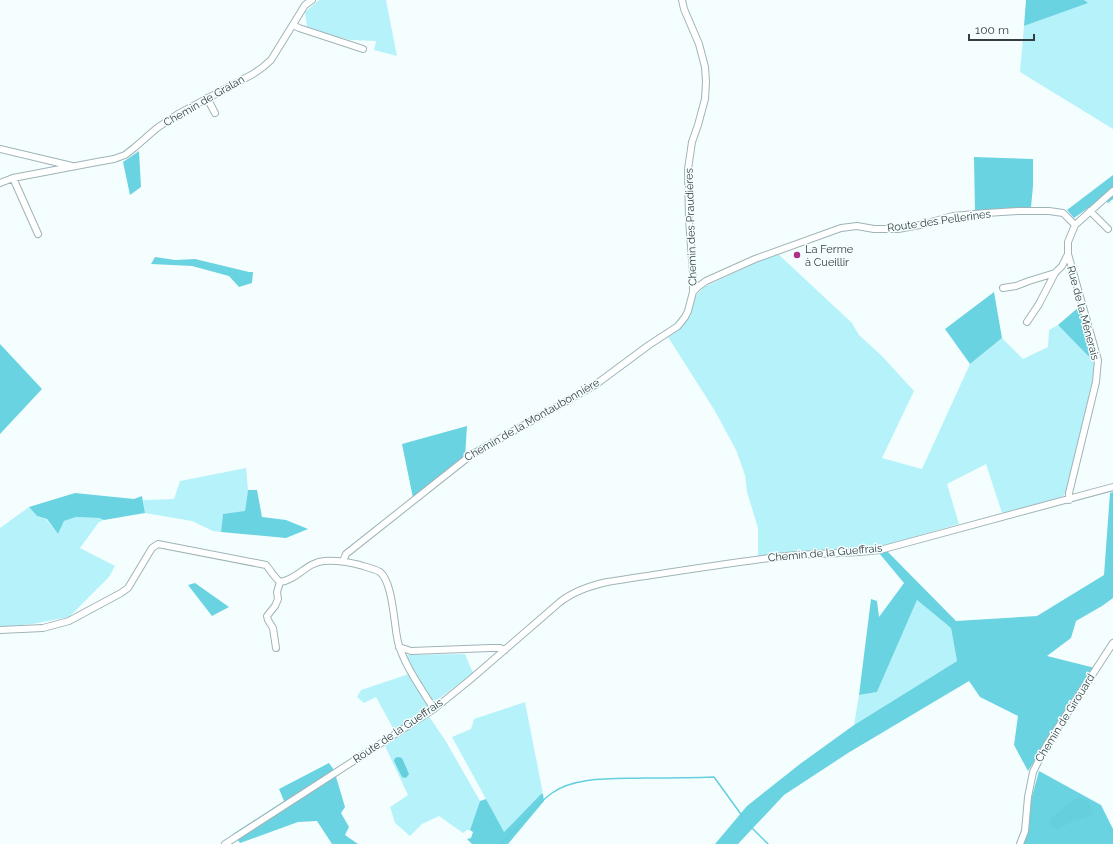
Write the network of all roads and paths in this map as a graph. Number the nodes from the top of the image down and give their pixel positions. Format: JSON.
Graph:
{"nodes":[{"id":1,"x":301,"y":0,"type":"edge"},
{"id":2,"x":312,"y":0,"type":"edge"},
{"id":3,"x":682,"y":0,"type":"edge"},
{"id":4,"x":304,"y":8,"type":"junction"},
{"id":5,"x":293,"y":25,"type":"junction"},
{"id":6,"x":363,"y":49,"type":"dead end"},
{"id":7,"x":207,"y":98,"type":"junction"},
{"id":8,"x":215,"y":113,"type":"dead end"},
{"id":9,"x":0,"y":148,"type":"edge"},
{"id":10,"x":76,"y":166,"type":"junction"},
{"id":11,"x":13,"y":178,"type":"junction"},
{"id":12,"x":0,"y":183,"type":"edge"},
{"id":13,"x":1113,"y":191,"type":"edge"},
{"id":14,"x":1090,"y":211,"type":"junction"},
{"id":15,"x":1075,"y":225,"type":"junction"},
{"id":16,"x":1108,"y":229,"type":"dead end"},
{"id":17,"x":38,"y":234,"type":"dead end"},
{"id":18,"x":1068,"y":254,"type":"junction"},
{"id":19,"x":1062,"y":266,"type":"junction"},
{"id":20,"x":1072,"y":269,"type":"junction"},
{"id":21,"x":1055,"y":273,"type":"junction"},
{"id":22,"x":1003,"y":288,"type":"dead end"},
{"id":23,"x":692,"y":292,"type":"junction"},
{"id":24,"x":1027,"y":322,"type":"dead end"},
{"id":25,"x":1113,"y":487,"type":"edge"},
{"id":26,"x":1069,"y":500,"type":"junction"},
{"id":27,"x":343,"y":561,"type":"junction"},
{"id":28,"x":280,"y":582,"type":"junction"},
{"id":29,"x":560,"y":602,"type":"joint"},
{"id":30,"x":0,"y":630,"type":"edge"},
{"id":31,"x":1113,"y":643,"type":"edge"},
{"id":32,"x":399,"y":647,"type":"junction"},
{"id":33,"x":276,"y":648,"type":"dead end"},
{"id":34,"x":505,"y":650,"type":"junction"},
{"id":35,"x":434,"y":709,"type":"junction"},
{"id":36,"x":225,"y":844,"type":"edge"},
{"id":37,"x":1020,"y":844,"type":"edge"}],
"edges":[{"from":1,"to":4,"type":"street"},
{"from":2,"to":4,"type":"street","name":"Chemin de Gralan"},
{"from":3,"to":23,"type":"street","name":"Chemin des Praudières"},
{"from":4,"to":5,"type":"street","name":"Chemin de Gralan"},
{"from":5,"to":6,"type":"street"},
{"from":5,"to":7,"type":"street","name":"Chemin de Gralan"},
{"from":7,"to":8,"type":"street"},
{"from":7,"to":10,"type":"street","name":"Chemin de Gralan"},
{"from":9,"to":10,"type":"street"},
{"from":10,"to":11,"type":"street","name":"Chemin de Gralan"},
{"from":11,"to":12,"type":"street","name":"Chemin de Gralan"},
{"from":11,"to":17,"type":"street"},
{"from":13,"to":14,"type":"street","name":"Rue de la Ménerais"},
{"from":14,"to":15,"type":"street","name":"Rue de la Ménerais"},
{"from":14,"to":16,"type":"street"},
{"from":15,"to":18,"type":"street","name":"Rue de la Ménerais"},
{"from":15,"to":23,"type":"street","name":"Route des Pellerines"},
{"from":18,"to":19,"type":"street"},
{"from":18,"to":20,"type":"street","name":"Rue de la Ménerais"},
{"from":19,"to":20,"type":"street"},
{"from":19,"to":21,"type":"street"},
{"from":20,"to":26,"type":"street","name":"Rue de la Ménerais"},
{"from":21,"to":22,"type":"street"},
{"from":21,"to":24,"type":"street"},
{"from":23,"to":27,"type":"street","name":"Chemin de la Montaubonnière"},
{"from":25,"to":26,"type":"street","name":"Chemin de la Gueffrais"},
{"from":26,"to":29,"type":"street","name":"Chemin de la Gueffrais"},
{"from":27,"to":28,"type":"street"},
{"from":27,"to":32,"type":"street"},
{"from":28,"to":30,"type":"street"},
{"from":28,"to":33,"type":"street"},
{"from":29,"to":34,"type":"street","name":"Route de la Gueffrais"},
{"from":31,"to":37,"type":"street","name":"Chemin de Girouard"},
{"from":32,"to":34,"type":"street"},
{"from":32,"to":35,"type":"street"},
{"from":34,"to":35,"type":"street","name":"Route de la Gueffrais"},
{"from":35,"to":36,"type":"street","name":"Route de la Gueffrais"}]}
